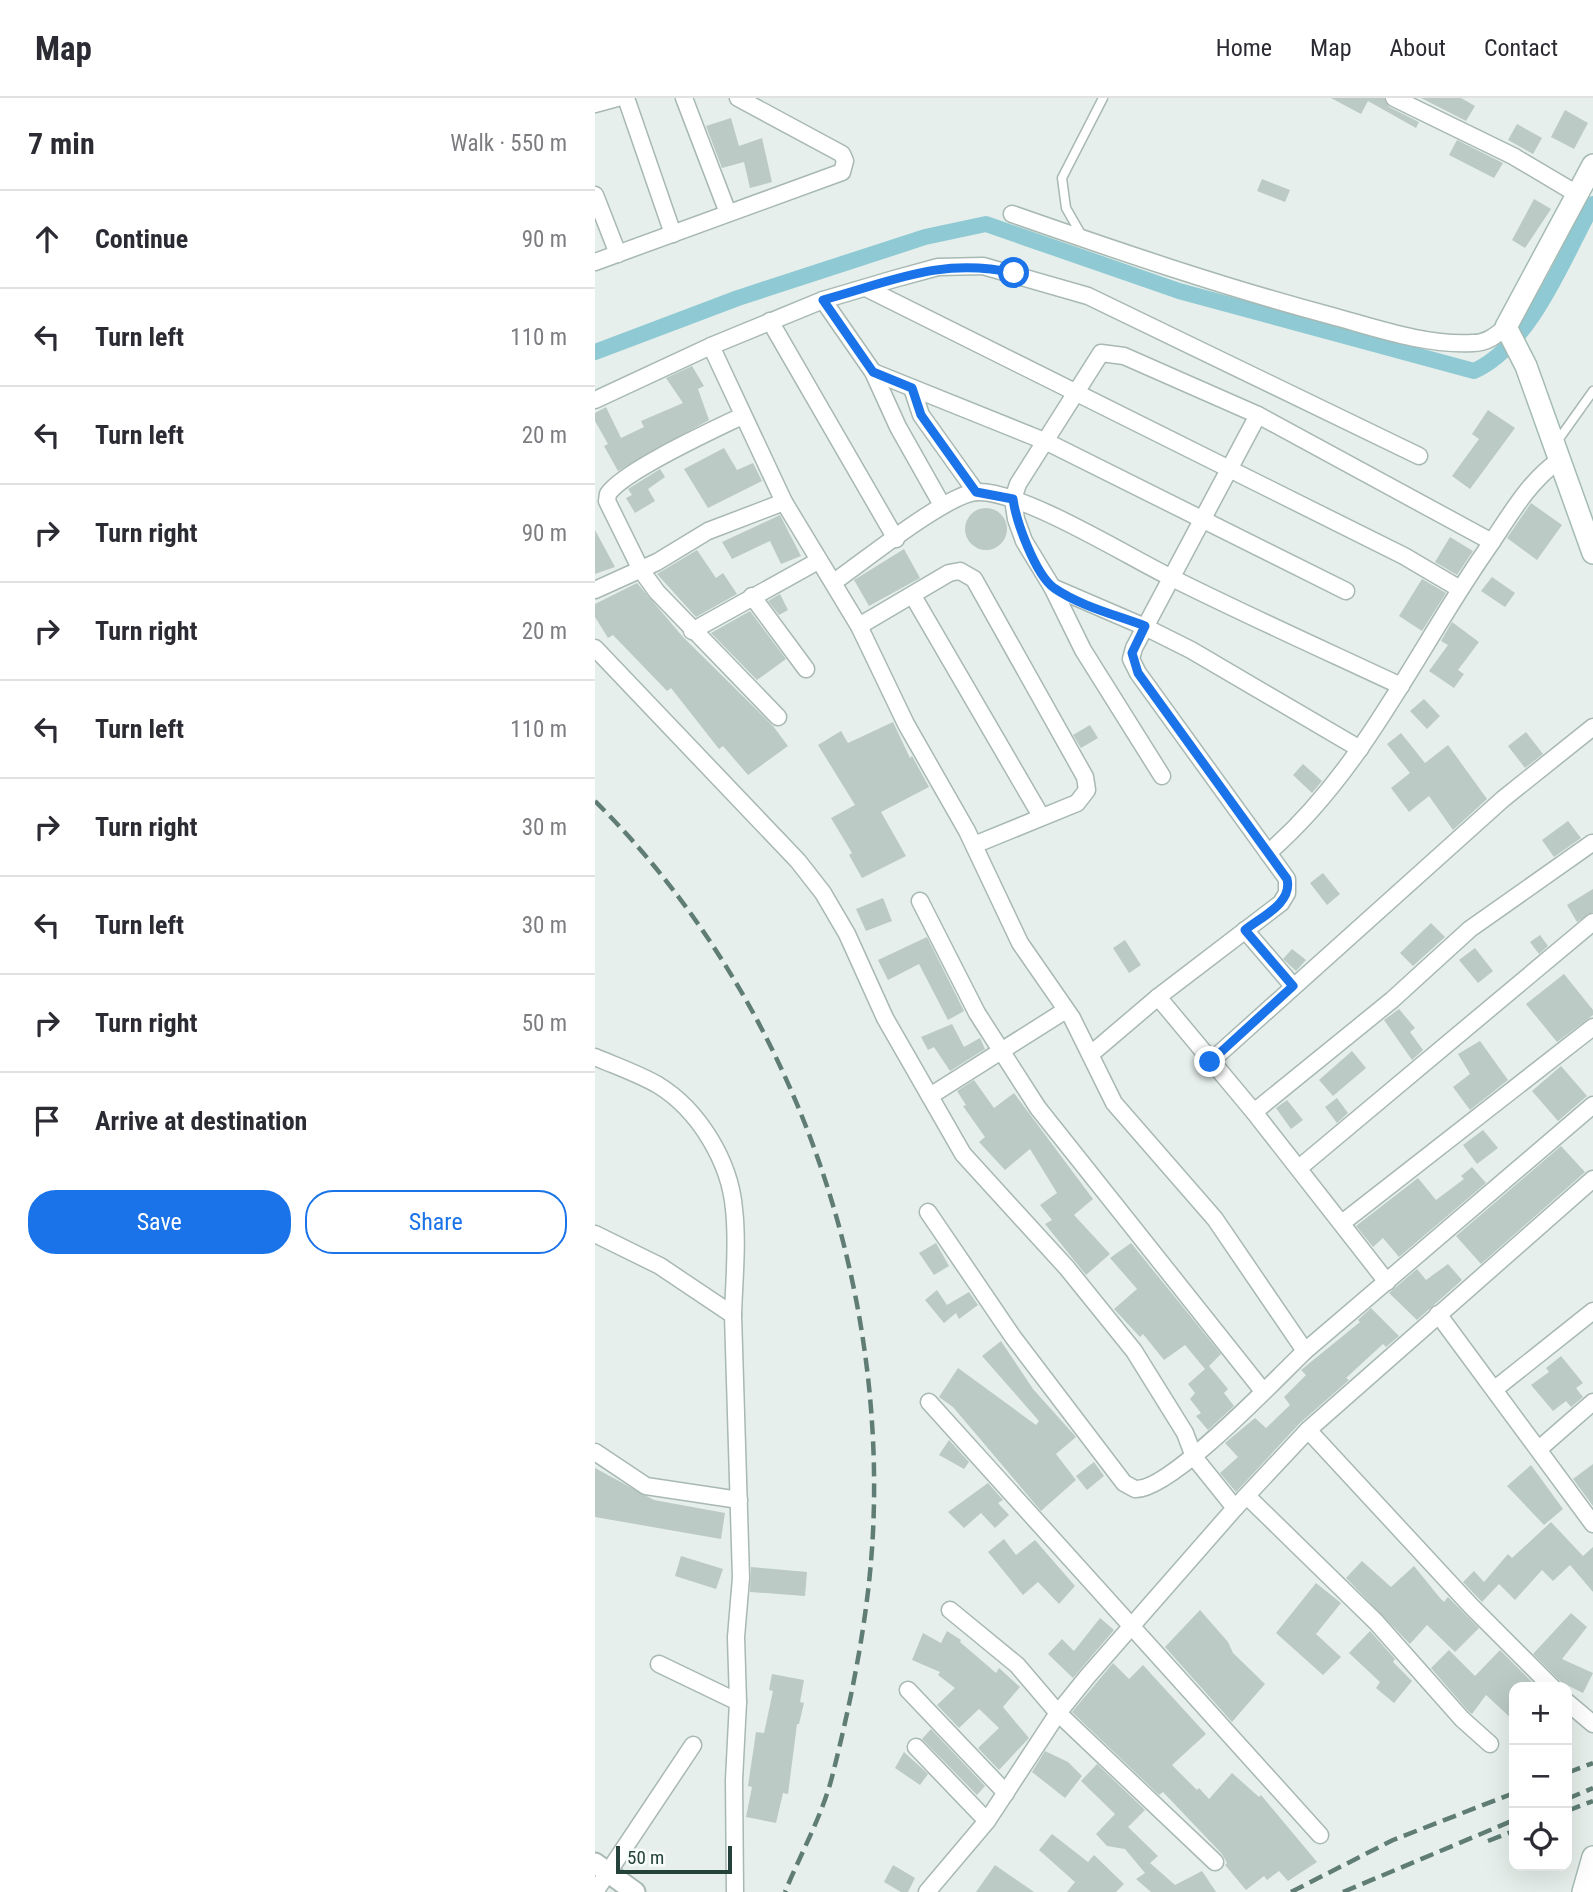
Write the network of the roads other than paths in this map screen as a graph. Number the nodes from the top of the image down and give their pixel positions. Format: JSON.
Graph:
{"nodes":[{"id":1,"x":617,"y":98,"type":"edge"},
{"id":2,"x":626,"y":98,"type":"edge"},
{"id":3,"x":684,"y":98,"type":"edge"},
{"id":4,"x":738,"y":98,"type":"edge"},
{"id":5,"x":1103,"y":98,"type":"edge"},
{"id":6,"x":1394,"y":98,"type":"edge"},
{"id":7,"x":595,"y":104,"type":"edge"},
{"id":8,"x":1593,"y":165,"type":"edge"},
{"id":9,"x":1577,"y":194,"type":"junction"},
{"id":10,"x":595,"y":195,"type":"edge"},
{"id":11,"x":728,"y":213,"type":"junction"},
{"id":12,"x":1012,"y":214,"type":"dead end"},
{"id":13,"x":673,"y":234,"type":"junction"},
{"id":14,"x":1084,"y":239,"type":"junction"},
{"id":15,"x":618,"y":254,"type":"junction"},
{"id":16,"x":595,"y":262,"type":"edge"},
{"id":17,"x":866,"y":288,"type":"junction"},
{"id":18,"x":823,"y":300,"type":"junction"},
{"id":19,"x":770,"y":321,"type":"junction"},
{"id":20,"x":1510,"y":338,"type":"junction"},
{"id":21,"x":711,"y":345,"type":"junction"},
{"id":22,"x":873,"y":372,"type":"junction"},
{"id":23,"x":912,"y":388,"type":"junction"},
{"id":24,"x":1593,"y":391,"type":"edge"},
{"id":25,"x":1075,"y":393,"type":"junction"},
{"id":26,"x":595,"y":400,"type":"edge"},
{"id":27,"x":1258,"y":415,"type":"junction"},
{"id":28,"x":742,"y":416,"type":"junction"},
{"id":29,"x":1047,"y":442,"type":"junction"},
{"id":30,"x":1556,"y":454,"type":"junction"},
{"id":31,"x":1419,"y":456,"type":"dead end"},
{"id":32,"x":1230,"y":469,"type":"junction"},
{"id":33,"x":976,"y":492,"type":"junction"},
{"id":34,"x":1013,"y":499,"type":"junction"},
{"id":35,"x":784,"y":502,"type":"junction"},
{"id":36,"x":942,"y":505,"type":"junction"},
{"id":37,"x":1202,"y":522,"type":"junction"},
{"id":38,"x":896,"y":539,"type":"junction"},
{"id":39,"x":1492,"y":542,"type":"junction"},
{"id":40,"x":1593,"y":553,"type":"edge"},
{"id":41,"x":818,"y":561,"type":"junction"},
{"id":42,"x":641,"y":570,"type":"junction"},
{"id":43,"x":1170,"y":577,"type":"junction"},
{"id":44,"x":834,"y":582,"type":"junction"},
{"id":45,"x":1052,"y":587,"type":"junction"},
{"id":46,"x":1460,"y":589,"type":"junction"},
{"id":47,"x":595,"y":590,"type":"edge"},
{"id":48,"x":1346,"y":591,"type":"dead end"},
{"id":49,"x":752,"y":596,"type":"junction"},
{"id":50,"x":912,"y":596,"type":"junction"},
{"id":51,"x":859,"y":626,"type":"junction"},
{"id":52,"x":1145,"y":626,"type":"junction"},
{"id":53,"x":692,"y":631,"type":"junction"},
{"id":54,"x":595,"y":648,"type":"edge"},
{"id":55,"x":806,"y":669,"type":"dead end"},
{"id":56,"x":1401,"y":686,"type":"junction"},
{"id":57,"x":778,"y":717,"type":"dead end"},
{"id":58,"x":1593,"y":727,"type":"edge"},
{"id":59,"x":1360,"y":749,"type":"junction"},
{"id":60,"x":1162,"y":776,"type":"dead end"},
{"id":61,"x":1041,"y":816,"type":"junction"},
{"id":62,"x":1593,"y":843,"type":"edge"},
{"id":63,"x":974,"y":845,"type":"junction"},
{"id":64,"x":1268,"y":853,"type":"junction"},
{"id":65,"x":920,"y":901,"type":"dead end"},
{"id":66,"x":1593,"y":922,"type":"edge"},
{"id":67,"x":1245,"y":930,"type":"junction"},
{"id":68,"x":1293,"y":986,"type":"junction"},
{"id":69,"x":1158,"y":997,"type":"junction"},
{"id":70,"x":1066,"y":1010,"type":"junction"},
{"id":71,"x":1593,"y":1027,"type":"edge"},
{"id":72,"x":1001,"y":1050,"type":"junction"},
{"id":73,"x":1091,"y":1054,"type":"junction"},
{"id":74,"x":595,"y":1057,"type":"edge"},
{"id":75,"x":1210,"y":1062,"type":"junction"},
{"id":76,"x":930,"y":1096,"type":"junction"},
{"id":77,"x":1593,"y":1105,"type":"edge"},
{"id":78,"x":1254,"y":1112,"type":"junction"},
{"id":79,"x":1299,"y":1168,"type":"junction"},
{"id":80,"x":1593,"y":1179,"type":"edge"},
{"id":81,"x":928,"y":1212,"type":"dead end"},
{"id":82,"x":1342,"y":1223,"type":"junction"},
{"id":83,"x":595,"y":1234,"type":"edge"},
{"id":84,"x":1387,"y":1282,"type":"junction"},
{"id":85,"x":1593,"y":1311,"type":"edge"},
{"id":86,"x":1438,"y":1314,"type":"junction"},
{"id":87,"x":733,"y":1315,"type":"junction"},
{"id":88,"x":1305,"y":1351,"type":"junction"},
{"id":89,"x":1495,"y":1389,"type":"junction"},
{"id":90,"x":1263,"y":1391,"type":"junction"},
{"id":91,"x":929,"y":1402,"type":"dead end"},
{"id":92,"x":1593,"y":1402,"type":"edge"},
{"id":93,"x":1308,"y":1430,"type":"junction"},
{"id":94,"x":1539,"y":1449,"type":"junction"},
{"id":95,"x":595,"y":1452,"type":"edge"},
{"id":96,"x":1194,"y":1457,"type":"junction"},
{"id":97,"x":739,"y":1500,"type":"junction"},
{"id":98,"x":1241,"y":1502,"type":"junction"},
{"id":99,"x":1593,"y":1524,"type":"edge"},
{"id":100,"x":950,"y":1610,"type":"dead end"},
{"id":101,"x":1131,"y":1625,"type":"junction"},
{"id":102,"x":659,"y":1664,"type":"dead end"},
{"id":103,"x":1547,"y":1682,"type":"edge"},
{"id":104,"x":908,"y":1690,"type":"dead end"},
{"id":105,"x":739,"y":1702,"type":"junction"},
{"id":106,"x":1572,"y":1706,"type":"edge"},
{"id":107,"x":1059,"y":1713,"type":"junction"},
{"id":108,"x":1593,"y":1724,"type":"edge"},
{"id":109,"x":1490,"y":1744,"type":"dead end"},
{"id":110,"x":693,"y":1745,"type":"dead end"},
{"id":111,"x":916,"y":1747,"type":"dead end"},
{"id":112,"x":1006,"y":1793,"type":"junction"},
{"id":113,"x":988,"y":1821,"type":"junction"},
{"id":114,"x":1320,"y":1835,"type":"dead end"},
{"id":115,"x":1593,"y":1857,"type":"edge"},
{"id":116,"x":1215,"y":1862,"type":"dead end"},
{"id":117,"x":601,"y":1868,"type":"edge"},
{"id":118,"x":595,"y":1892,"type":"edge"},
{"id":119,"x":635,"y":1892,"type":"edge"},
{"id":120,"x":735,"y":1892,"type":"edge"},
{"id":121,"x":927,"y":1892,"type":"edge"},
{"id":122,"x":1583,"y":1892,"type":"edge"}],
"edges":[{"from":1,"to":7,"type":"street"},
{"from":2,"to":13,"type":"street"},
{"from":3,"to":11,"type":"street"},
{"from":4,"to":11,"type":"street"},
{"from":5,"to":14,"type":"lane"},
{"from":6,"to":9,"type":"street"},
{"from":8,"to":9,"type":"main road"},
{"from":9,"to":20,"type":"main road"},
{"from":10,"to":15,"type":"street"},
{"from":11,"to":13,"type":"street"},
{"from":12,"to":14,"type":"street"},
{"from":13,"to":15,"type":"street"},
{"from":14,"to":20,"type":"street"},
{"from":15,"to":16,"type":"street"},
{"from":17,"to":18,"type":"street"},
{"from":17,"to":25,"type":"street"},
{"from":17,"to":31,"type":"street"},
{"from":18,"to":19,"type":"street"},
{"from":18,"to":22,"type":"street"},
{"from":19,"to":21,"type":"street"},
{"from":19,"to":38,"type":"street"},
{"from":20,"to":30,"type":"main road"},
{"from":21,"to":26,"type":"street"},
{"from":21,"to":28,"type":"street"},
{"from":22,"to":23,"type":"street"},
{"from":22,"to":36,"type":"street"},
{"from":23,"to":29,"type":"street"},
{"from":23,"to":33,"type":"street"},
{"from":24,"to":30,"type":"lane"},
{"from":25,"to":27,"type":"street"},
{"from":25,"to":29,"type":"street"},
{"from":25,"to":32,"type":"street"},
{"from":27,"to":32,"type":"street"},
{"from":27,"to":39,"type":"street"},
{"from":28,"to":35,"type":"street"},
{"from":28,"to":42,"type":"street"},
{"from":29,"to":34,"type":"street"},
{"from":29,"to":37,"type":"street"},
{"from":30,"to":39,"type":"street"},
{"from":30,"to":40,"type":"main road"},
{"from":32,"to":37,"type":"street"},
{"from":32,"to":46,"type":"street"},
{"from":33,"to":34,"type":"street"},
{"from":33,"to":36,"type":"street"},
{"from":34,"to":43,"type":"street"},
{"from":34,"to":45,"type":"street"},
{"from":35,"to":41,"type":"street"},
{"from":35,"to":42,"type":"street"},
{"from":36,"to":38,"type":"street"},
{"from":37,"to":43,"type":"street"},
{"from":37,"to":48,"type":"street"},
{"from":38,"to":44,"type":"street"},
{"from":39,"to":46,"type":"street"},
{"from":41,"to":44,"type":"street"},
{"from":41,"to":49,"type":"street"},
{"from":42,"to":47,"type":"street"},
{"from":42,"to":53,"type":"street"},
{"from":43,"to":52,"type":"street"},
{"from":43,"to":56,"type":"street"},
{"from":44,"to":51,"type":"street"},
{"from":45,"to":52,"type":"street"},
{"from":45,"to":60,"type":"street"},
{"from":46,"to":56,"type":"street"},
{"from":49,"to":53,"type":"street"},
{"from":49,"to":55,"type":"street"},
{"from":50,"to":51,"type":"street"},
{"from":50,"to":61,"type":"street"},
{"from":50,"to":61,"type":"street"},
{"from":51,"to":63,"type":"street"},
{"from":52,"to":59,"type":"street"},
{"from":52,"to":64,"type":"street"},
{"from":53,"to":57,"type":"street"},
{"from":54,"to":76,"type":"street"},
{"from":56,"to":59,"type":"street"},
{"from":58,"to":68,"type":"street"},
{"from":59,"to":64,"type":"street"},
{"from":61,"to":63,"type":"street"},
{"from":62,"to":78,"type":"street"},
{"from":63,"to":70,"type":"street"},
{"from":64,"to":67,"type":"street"},
{"from":65,"to":72,"type":"street"},
{"from":66,"to":79,"type":"street"},
{"from":67,"to":68,"type":"street"},
{"from":67,"to":69,"type":"street"},
{"from":68,"to":75,"type":"street"},
{"from":69,"to":73,"type":"street"},
{"from":69,"to":75,"type":"street"},
{"from":70,"to":72,"type":"street"},
{"from":70,"to":73,"type":"street"},
{"from":71,"to":82,"type":"street"},
{"from":72,"to":76,"type":"street"},
{"from":72,"to":90,"type":"street"},
{"from":73,"to":88,"type":"street"},
{"from":74,"to":87,"type":"street"},
{"from":75,"to":78,"type":"street"},
{"from":76,"to":96,"type":"street"},
{"from":77,"to":84,"type":"street"},
{"from":78,"to":79,"type":"street"},
{"from":79,"to":82,"type":"street"},
{"from":80,"to":86,"type":"street"},
{"from":81,"to":96,"type":"street"},
{"from":82,"to":84,"type":"street"},
{"from":83,"to":87,"type":"street"},
{"from":84,"to":88,"type":"street"},
{"from":85,"to":89,"type":"street"},
{"from":86,"to":89,"type":"street"},
{"from":86,"to":93,"type":"street"},
{"from":87,"to":97,"type":"street"},
{"from":88,"to":90,"type":"street"},
{"from":89,"to":94,"type":"street"},
{"from":90,"to":96,"type":"street"},
{"from":91,"to":101,"type":"street"},
{"from":92,"to":94,"type":"street"},
{"from":93,"to":98,"type":"street"},
{"from":93,"to":103,"type":"street"},
{"from":94,"to":99,"type":"street"},
{"from":95,"to":97,"type":"street"},
{"from":96,"to":98,"type":"street"},
{"from":97,"to":105,"type":"street"},
{"from":98,"to":101,"type":"street"},
{"from":98,"to":109,"type":"street"},
{"from":100,"to":107,"type":"street"},
{"from":101,"to":107,"type":"street"},
{"from":101,"to":114,"type":"street"},
{"from":102,"to":105,"type":"street"},
{"from":104,"to":112,"type":"street"},
{"from":105,"to":120,"type":"street"},
{"from":106,"to":108,"type":"street"},
{"from":107,"to":112,"type":"street"},
{"from":107,"to":116,"type":"street"},
{"from":110,"to":117,"type":"street"},
{"from":111,"to":113,"type":"street"},
{"from":112,"to":113,"type":"street"},
{"from":113,"to":121,"type":"street"},
{"from":115,"to":122,"type":"main road"},
{"from":117,"to":118,"type":"street"},
{"from":117,"to":119,"type":"street"}]}
